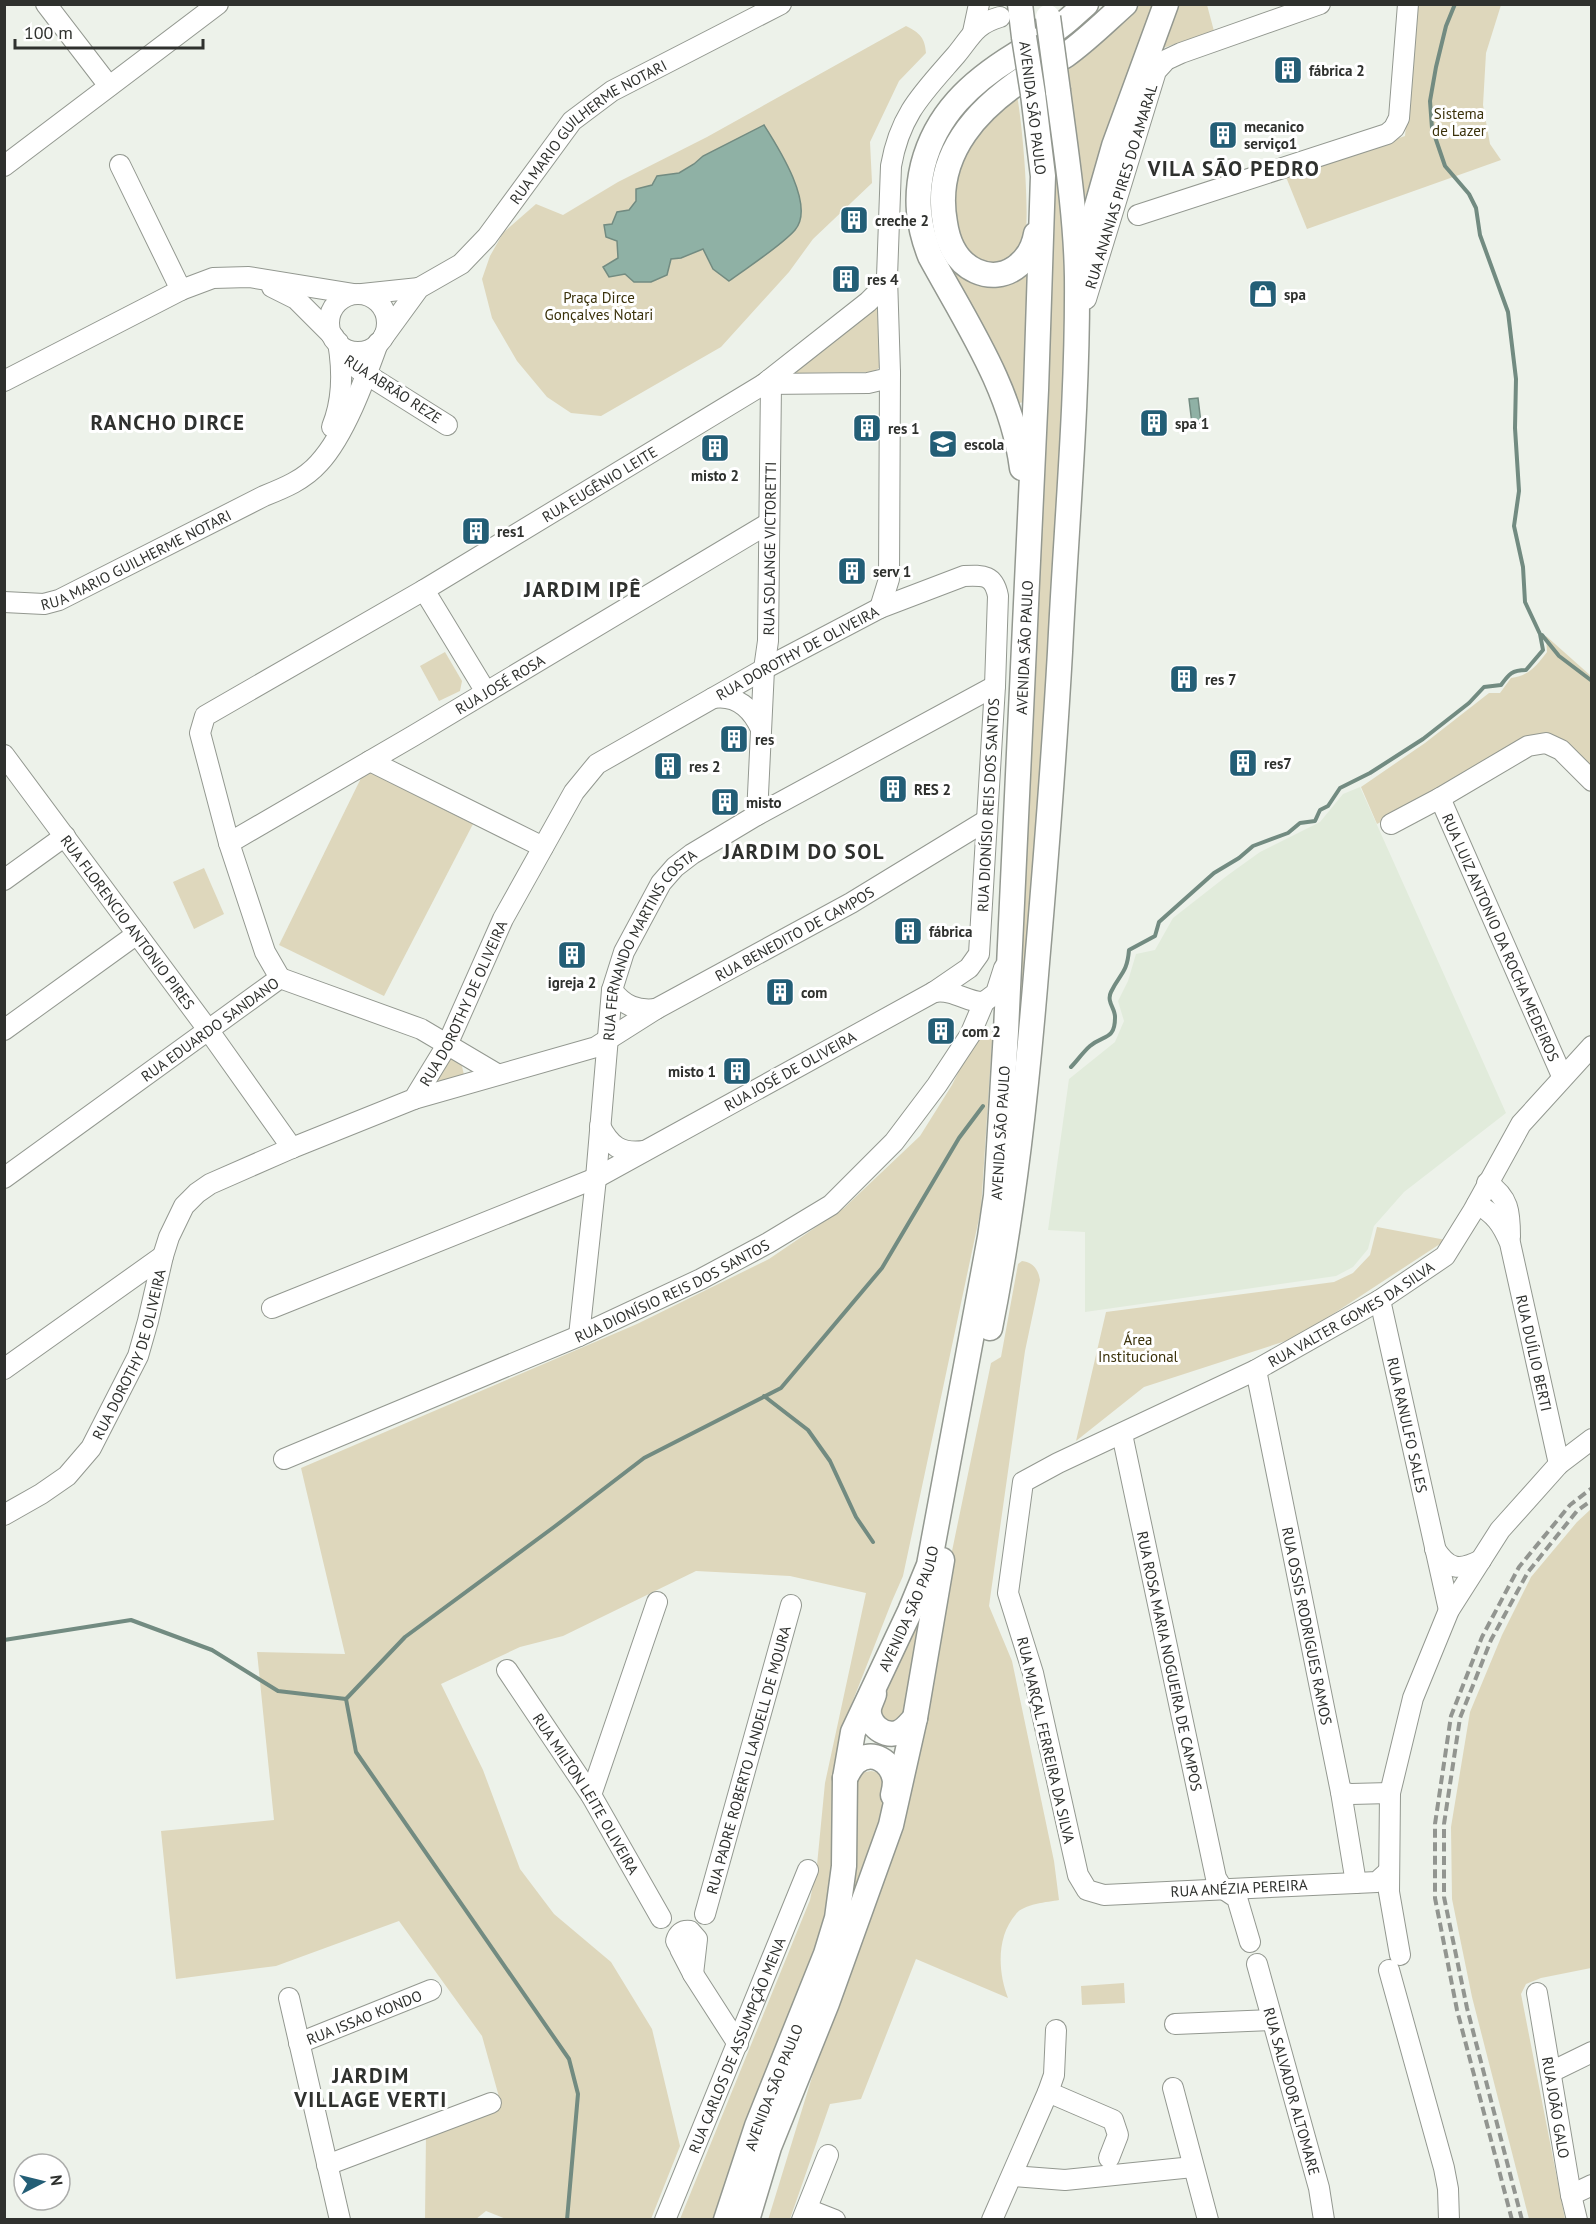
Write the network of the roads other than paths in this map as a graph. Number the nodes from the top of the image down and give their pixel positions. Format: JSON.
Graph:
{"nodes":[{"id":1,"x":46,"y":4,"type":"edge"},
{"id":2,"x":218,"y":4,"type":"edge"},
{"id":3,"x":781,"y":4,"type":"edge"},
{"id":4,"x":981,"y":4,"type":"edge"},
{"id":5,"x":1086,"y":4,"type":"edge"},
{"id":6,"x":1125,"y":4,"type":"edge"},
{"id":7,"x":1166,"y":4,"type":"edge"},
{"id":8,"x":1320,"y":4,"type":"edge"},
{"id":9,"x":1408,"y":4,"type":"edge"},
{"id":10,"x":1010,"y":11,"type":"edge"},
{"id":11,"x":1047,"y":11,"type":"edge"},
{"id":12,"x":973,"y":32,"type":"junction"},
{"id":13,"x":1028,"y":36,"type":"junction"},
{"id":14,"x":109,"y":86,"type":"junction"},
{"id":15,"x":120,"y":165,"type":"dead end"},
{"id":16,"x":4,"y":166,"type":"edge"},
{"id":17,"x":1042,"y":196,"type":"junction"},
{"id":18,"x":1115,"y":206,"type":"junction"},
{"id":19,"x":1138,"y":215,"type":"junction"},
{"id":20,"x":1107,"y":231,"type":"junction"},
{"id":21,"x":887,"y":277,"type":"junction"},
{"id":22,"x":213,"y":278,"type":"junction"},
{"id":23,"x":419,"y":288,"type":"junction"},
{"id":24,"x":181,"y":290,"type":"junction"},
{"id":25,"x":1079,"y":290,"type":"junction"},
{"id":26,"x":358,"y":294,"type":"junction"},
{"id":27,"x":381,"y":340,"type":"junction"},
{"id":28,"x":337,"y":344,"type":"junction"},
{"id":29,"x":890,"y":373,"type":"junction"},
{"id":30,"x":366,"y":375,"type":"junction"},
{"id":31,"x":4,"y":381,"type":"edge"},
{"id":32,"x":766,"y":384,"type":"junction"},
{"id":33,"x":447,"y":425,"type":"dead end"},
{"id":34,"x":264,"y":496,"type":"junction"},
{"id":35,"x":769,"y":523,"type":"junction"},
{"id":36,"x":1028,"y":534,"type":"junction"},
{"id":37,"x":424,"y":590,"type":"junction"},
{"id":38,"x":998,"y":596,"type":"joint"},
{"id":39,"x":4,"y":602,"type":"edge"},
{"id":40,"x":880,"y":608,"type":"junction"},
{"id":41,"x":764,"y":669,"type":"junction"},
{"id":42,"x":995,"y":686,"type":"junction"},
{"id":43,"x":486,"y":692,"type":"junction"},
{"id":44,"x":713,"y":698,"type":"junction"},
{"id":45,"x":953,"y":709,"type":"junction"},
{"id":46,"x":993,"y":725,"type":"junction"},
{"id":47,"x":761,"y":729,"type":"junction"},
{"id":48,"x":4,"y":755,"type":"edge"},
{"id":49,"x":370,"y":761,"type":"junction"},
{"id":50,"x":759,"y":773,"type":"junction"},
{"id":51,"x":1592,"y":781,"type":"edge"},
{"id":52,"x":800,"y":792,"type":"junction"},
{"id":53,"x":1440,"y":798,"type":"junction"},
{"id":54,"x":757,"y":815,"type":"junction"},
{"id":55,"x":987,"y":820,"type":"junction"},
{"id":56,"x":1391,"y":824,"type":"dead end"},
{"id":57,"x":65,"y":836,"type":"junction"},
{"id":58,"x":230,"y":843,"type":"junction"},
{"id":59,"x":543,"y":847,"type":"junction"},
{"id":60,"x":930,"y":855,"type":"junction"},
{"id":61,"x":984,"y":862,"type":"junction"},
{"id":62,"x":4,"y":880,"type":"edge"},
{"id":63,"x":137,"y":934,"type":"junction"},
{"id":64,"x":1009,"y":952,"type":"junction"},
{"id":65,"x":280,"y":978,"type":"junction"},
{"id":66,"x":612,"y":990,"type":"junction"},
{"id":67,"x":934,"y":992,"type":"junction"},
{"id":68,"x":981,"y":1008,"type":"junction"},
{"id":69,"x":657,"y":1009,"type":"junction"},
{"id":70,"x":4,"y":1030,"type":"edge"},
{"id":71,"x":209,"y":1031,"type":"junction"},
{"id":72,"x":1006,"y":1031,"type":"junction"},
{"id":73,"x":608,"y":1040,"type":"junction"},
{"id":74,"x":447,"y":1045,"type":"junction"},
{"id":75,"x":1592,"y":1046,"type":"edge"},
{"id":76,"x":1577,"y":1065,"type":"edge"},
{"id":77,"x":497,"y":1074,"type":"junction"},
{"id":78,"x":414,"y":1099,"type":"junction"},
{"id":79,"x":600,"y":1126,"type":"junction"},
{"id":80,"x":292,"y":1148,"type":"junction"},
{"id":81,"x":646,"y":1151,"type":"junction"},
{"id":82,"x":4,"y":1178,"type":"edge"},
{"id":83,"x":596,"y":1178,"type":"junction"},
{"id":84,"x":1487,"y":1183,"type":"junction"},
{"id":85,"x":552,"y":1196,"type":"junction"},
{"id":86,"x":1477,"y":1204,"type":"junction"},
{"id":87,"x":591,"y":1227,"type":"junction"},
{"id":88,"x":1510,"y":1243,"type":"junction"},
{"id":89,"x":162,"y":1256,"type":"junction"},
{"id":90,"x":1380,"y":1300,"type":"junction"},
{"id":91,"x":272,"y":1308,"type":"dead end"},
{"id":92,"x":579,"y":1336,"type":"junction"},
{"id":93,"x":4,"y":1369,"type":"edge"},
{"id":94,"x":1256,"y":1370,"type":"junction"},
{"id":95,"x":1122,"y":1434,"type":"junction"},
{"id":96,"x":1592,"y":1439,"type":"edge"},
{"id":97,"x":284,"y":1459,"type":"dead end"},
{"id":98,"x":1559,"y":1464,"type":"junction"},
{"id":99,"x":1023,"y":1482,"type":"joint"},
{"id":100,"x":4,"y":1515,"type":"edge"},
{"id":101,"x":1436,"y":1549,"type":"junction"},
{"id":102,"x":1481,"y":1560,"type":"junction"},
{"id":103,"x":657,"y":1602,"type":"dead end"},
{"id":104,"x":791,"y":1605,"type":"dead end"},
{"id":105,"x":1449,"y":1610,"type":"junction"},
{"id":106,"x":886,"y":1661,"type":"junction"},
{"id":107,"x":507,"y":1670,"type":"dead end"},
{"id":108,"x":915,"y":1718,"type":"junction"},
{"id":109,"x":844,"y":1778,"type":"junction"},
{"id":110,"x":1341,"y":1792,"type":"junction"},
{"id":111,"x":1390,"y":1793,"type":"junction"},
{"id":112,"x":591,"y":1795,"type":"junction"},
{"id":113,"x":891,"y":1825,"type":"junction"},
{"id":114,"x":808,"y":1870,"type":"dead end"},
{"id":115,"x":1388,"y":1872,"type":"junction"},
{"id":116,"x":1356,"y":1883,"type":"junction"},
{"id":117,"x":1221,"y":1888,"type":"junction"},
{"id":118,"x":1087,"y":1890,"type":"joint"},
{"id":119,"x":1250,"y":1942,"type":"dead end"},
{"id":120,"x":687,"y":1943,"type":"junction"},
{"id":121,"x":1257,"y":1964,"type":"dead end"},
{"id":122,"x":431,"y":1990,"type":"dead end"},
{"id":123,"x":1537,"y":1993,"type":"dead end"},
{"id":124,"x":289,"y":1998,"type":"dead end"},
{"id":125,"x":826,"y":2002,"type":"junction"},
{"id":126,"x":1272,"y":2020,"type":"junction"},
{"id":127,"x":1175,"y":2025,"type":"dead end"},
{"id":128,"x":1056,"y":2031,"type":"dead end"},
{"id":129,"x":299,"y":2043,"type":"junction"},
{"id":130,"x":738,"y":2044,"type":"junction"},
{"id":131,"x":1592,"y":2052,"type":"edge"},
{"id":132,"x":1551,"y":2072,"type":"junction"},
{"id":133,"x":1173,"y":2088,"type":"dead end"},
{"id":134,"x":1048,"y":2092,"type":"junction"},
{"id":135,"x":491,"y":2103,"type":"dead end"},
{"id":136,"x":828,"y":2155,"type":"dead end"},
{"id":137,"x":1110,"y":2158,"type":"dead end"},
{"id":138,"x":327,"y":2165,"type":"junction"},
{"id":139,"x":1193,"y":2167,"type":"junction"},
{"id":140,"x":1012,"y":2176,"type":"junction"},
{"id":141,"x":1592,"y":2185,"type":"edge"},
{"id":142,"x":1571,"y":2195,"type":"junction"},
{"id":143,"x":804,"y":2214,"type":"edge"},
{"id":144,"x":340,"y":2220,"type":"edge"},
{"id":145,"x":665,"y":2220,"type":"edge"},
{"id":146,"x":726,"y":2220,"type":"edge"},
{"id":147,"x":747,"y":2220,"type":"edge"},
{"id":148,"x":762,"y":2220,"type":"edge"},
{"id":149,"x":835,"y":2220,"type":"edge"},
{"id":150,"x":992,"y":2220,"type":"edge"},
{"id":151,"x":1208,"y":2220,"type":"edge"},
{"id":152,"x":1324,"y":2220,"type":"edge"},
{"id":153,"x":1449,"y":2220,"type":"edge"},
{"id":154,"x":1577,"y":2220,"type":"edge"}],
"edges":[{"from":1,"to":14,"type":"street"},
{"from":2,"to":14,"type":"street"},
{"from":3,"to":23,"type":"street","name":"RUA MARIO GUILHERME NOTARI"},
{"from":4,"to":10,"type":"street"},
{"from":4,"to":12,"type":"street"},
{"from":5,"to":13,"type":"main road"},
{"from":6,"to":17,"type":"main road"},
{"from":7,"to":25,"type":"main road"},
{"from":8,"to":18,"type":"street","name":"RUA ANANIAS PIRES DO AMARAL"},
{"from":9,"to":19,"type":"street"},
{"from":10,"to":12,"type":"street"},
{"from":10,"to":13,"type":"main road","name":"AVENIDA SÃO PAULO"},
{"from":11,"to":25,"type":"main road","name":"AVENIDA SÃO PAULO","bridge":true},
{"from":12,"to":21,"type":"street"},
{"from":13,"to":17,"type":"main road","name":"AVENIDA SÃO PAULO","bridge":true},
{"from":13,"to":36,"type":"main road"},
{"from":14,"to":16,"type":"street"},
{"from":15,"to":24,"type":"street"},
{"from":17,"to":36,"type":"main road","name":"AVENIDA SÃO PAULO"},
{"from":18,"to":19,"type":"street"},
{"from":18,"to":20,"type":"street","name":"RUA ANANIAS PIRES DO AMARAL"},
{"from":19,"to":20,"type":"street"},
{"from":20,"to":25,"type":"street","name":"RUA ANANIAS PIRES DO AMARAL"},
{"from":21,"to":29,"type":"street"},
{"from":21,"to":32,"type":"street","name":"RUA EUGÊNIO LEITE"},
{"from":22,"to":24,"type":"street","name":"RUA MARIO GUILHERME NOTARI"},
{"from":22,"to":26,"type":"street","name":"RUA MARIO GUILHERME NOTARI"},
{"from":22,"to":28,"type":"street","name":"RUA MARIO GUILHERME NOTARI"},
{"from":23,"to":26,"type":"street","name":"RUA MARIO GUILHERME NOTARI"},
{"from":23,"to":27,"type":"street","name":"RUA MARIO GUILHERME NOTARI"},
{"from":24,"to":31,"type":"street","name":"RUA MARIO GUILHERME NOTARI"},
{"from":25,"to":108,"type":"main road","name":"AVENIDA SÃO PAULO"},
{"from":26,"to":27,"type":"street","name":"RUA MARIO GUILHERME NOTARI"},
{"from":26,"to":28,"type":"street","name":"RUA MARIO GUILHERME NOTARI"},
{"from":27,"to":28,"type":"street","name":"RUA MARIO GUILHERME NOTARI"},
{"from":27,"to":30,"type":"street","name":"RUA MARIO GUILHERME NOTARI"},
{"from":28,"to":30,"type":"street","name":"RUA ABRÃO REZE"},
{"from":28,"to":34,"type":"street","name":"RUA MARIO GUILHERME NOTARI"},
{"from":29,"to":32,"type":"street"},
{"from":29,"to":40,"type":"street"},
{"from":30,"to":33,"type":"street","name":"RUA ABRÃO REZE"},
{"from":30,"to":34,"type":"street","name":"RUA MARIO GUILHERME NOTARI"},
{"from":32,"to":35,"type":"street","name":"RUA SOLANGE VICTORETTI"},
{"from":32,"to":37,"type":"street","name":"RUA EUGÊNIO LEITE"},
{"from":34,"to":39,"type":"street","name":"RUA MARIO GUILHERME NOTARI"},
{"from":35,"to":41,"type":"street","name":"RUA SOLANGE VICTORETTI"},
{"from":35,"to":43,"type":"street","name":"RUA JOSÉ ROSA"},
{"from":36,"to":64,"type":"main road","name":"AVENIDA SÃO PAULO"},
{"from":37,"to":43,"type":"street"},
{"from":37,"to":58,"type":"street","name":"RUA EUGÊNIO LEITE"},
{"from":38,"to":40,"type":"street","name":"RUA DOROTHY DE OLIVEIRA"},
{"from":38,"to":42,"type":"street","name":"RUA DIONÍSIO REIS DOS SANTOS"},
{"from":40,"to":41,"type":"street","name":"RUA DOROTHY DE OLIVEIRA"},
{"from":41,"to":44,"type":"street","name":"RUA DOROTHY DE OLIVEIRA"},
{"from":41,"to":47,"type":"street","name":"RUA SOLANGE VICTORETTI"},
{"from":42,"to":45,"type":"street","name":"RUA FERNANDO MARTINS COSTA"},
{"from":42,"to":46,"type":"street","name":"RUA DIONÍSIO REIS DOS SANTOS"},
{"from":43,"to":49,"type":"street","name":"RUA JOSÉ ROSA"},
{"from":44,"to":47,"type":"street"},
{"from":44,"to":59,"type":"street","name":"RUA DOROTHY DE OLIVEIRA"},
{"from":45,"to":46,"type":"street","name":"RUA FERNANDO MARTINS COSTA"},
{"from":45,"to":52,"type":"street","name":"RUA FERNANDO MARTINS COSTA"},
{"from":46,"to":55,"type":"street","name":"RUA DIONÍSIO REIS DOS SANTOS"},
{"from":47,"to":50,"type":"street","name":"RUA SOLANGE VICTORETTI"},
{"from":48,"to":57,"type":"street","name":"RUA FLORENCIO ANTONIO PIRES"},
{"from":49,"to":58,"type":"street","name":"RUA JOSÉ ROSA"},
{"from":49,"to":59,"type":"street"},
{"from":50,"to":52,"type":"street"},
{"from":50,"to":54,"type":"street","name":"RUA SOLANGE VICTORETTI"},
{"from":51,"to":53,"type":"street"},
{"from":52,"to":54,"type":"street","name":"RUA FERNANDO MARTINS COSTA"},
{"from":53,"to":56,"type":"street"},
{"from":53,"to":76,"type":"street","name":"RUA LUIZ ANTONIO DA ROCHA MEDEIROS"},
{"from":54,"to":66,"type":"street","name":"RUA FERNANDO MARTINS COSTA"},
{"from":55,"to":60,"type":"street","name":"RUA BENEDITO DE CAMPOS"},
{"from":55,"to":61,"type":"street","name":"RUA DIONÍSIO REIS DOS SANTOS"},
{"from":57,"to":62,"type":"street"},
{"from":57,"to":63,"type":"street","name":"RUA FLORENCIO ANTONIO PIRES"},
{"from":58,"to":65,"type":"street"},
{"from":59,"to":74,"type":"street","name":"RUA DOROTHY DE OLIVEIRA"},
{"from":60,"to":61,"type":"street","name":"RUA BENEDITO DE CAMPOS"},
{"from":60,"to":69,"type":"street","name":"RUA BENEDITO DE CAMPOS"},
{"from":61,"to":67,"type":"street","name":"RUA DIONÍSIO REIS DOS SANTOS"},
{"from":63,"to":70,"type":"street"},
{"from":63,"to":71,"type":"street","name":"RUA FLORENCIO ANTONIO PIRES"},
{"from":64,"to":68,"type":"street","name":"RUA DIONÍSIO REIS DOS SANTOS"},
{"from":64,"to":72,"type":"main road","name":"AVENIDA SÃO PAULO"},
{"from":65,"to":71,"type":"street","name":"RUA EDUARDO SANDANO"},
{"from":65,"to":74,"type":"street","name":"RUA EDUARDO SANDANO"},
{"from":66,"to":69,"type":"street"},
{"from":66,"to":73,"type":"street","name":"RUA FERNANDO MARTINS COSTA"},
{"from":67,"to":68,"type":"street"},
{"from":67,"to":81,"type":"street","name":"RUA JOSÉ DE OLIVEIRA"},
{"from":68,"to":72,"type":"street"},
{"from":68,"to":92,"type":"street","name":"RUA DIONÍSIO REIS DOS SANTOS"},
{"from":69,"to":73,"type":"street","name":"RUA BENEDITO DE CAMPOS"},
{"from":71,"to":80,"type":"street","name":"RUA FLORENCIO ANTONIO PIRES"},
{"from":71,"to":82,"type":"street","name":"RUA EDUARDO SANDANO"},
{"from":72,"to":106,"type":"main road","name":"AVENIDA SÃO PAULO"},
{"from":73,"to":77,"type":"street","name":"RUA BENEDITO DE CAMPOS"},
{"from":73,"to":79,"type":"street","name":"RUA FERNANDO MARTINS COSTA"},
{"from":74,"to":77,"type":"street","name":"RUA EDUARDO SANDANO"},
{"from":74,"to":78,"type":"street","name":"RUA DOROTHY DE OLIVEIRA"},
{"from":75,"to":76,"type":"street","name":"RUA VALTER GOMES DA SILVA"},
{"from":76,"to":84,"type":"street","name":"RUA VALTER GOMES DA SILVA"},
{"from":77,"to":78,"type":"street","name":"RUA BENEDITO DE CAMPOS"},
{"from":78,"to":80,"type":"street","name":"RUA DOROTHY DE OLIVEIRA"},
{"from":79,"to":81,"type":"street"},
{"from":79,"to":83,"type":"street","name":"RUA FERNANDO MARTINS COSTA"},
{"from":80,"to":89,"type":"street","name":"RUA DOROTHY DE OLIVEIRA"},
{"from":81,"to":83,"type":"street","name":"RUA JOSÉ DE OLIVEIRA"},
{"from":83,"to":85,"type":"street","name":"RUA JOSÉ DE OLIVEIRA"},
{"from":83,"to":87,"type":"street","name":"RUA FERNANDO MARTINS COSTA"},
{"from":84,"to":86,"type":"street","name":"RUA VALTER GOMES DA SILVA"},
{"from":84,"to":88,"type":"street","name":"RUA DUÍLIO BERTI"},
{"from":85,"to":87,"type":"street"},
{"from":85,"to":91,"type":"street","name":"RUA JOSÉ DE OLIVEIRA"},
{"from":86,"to":88,"type":"street","name":"RUA DUÍLIO BERTI"},
{"from":86,"to":90,"type":"street","name":"RUA VALTER GOMES DA SILVA"},
{"from":87,"to":92,"type":"street","name":"RUA FERNANDO MARTINS COSTA"},
{"from":88,"to":98,"type":"street","name":"RUA DUÍLIO BERTI"},
{"from":89,"to":93,"type":"street"},
{"from":89,"to":100,"type":"street","name":"RUA DOROTHY DE OLIVEIRA"},
{"from":90,"to":94,"type":"street","name":"RUA VALTER GOMES DA SILVA"},
{"from":90,"to":101,"type":"street","name":"RUA RANULFO SALES"},
{"from":92,"to":97,"type":"street","name":"RUA DIONÍSIO REIS DOS SANTOS"},
{"from":94,"to":95,"type":"street","name":"RUA VALTER GOMES DA SILVA"},
{"from":94,"to":110,"type":"street","name":"RUA OSSIS RODRIGUES RAMOS"},
{"from":95,"to":99,"type":"street","name":"RUA VALTER GOMES DA SILVA"},
{"from":95,"to":117,"type":"street","name":"RUA ROSA MARIA NOGUEIRA DE CAMPOS"},
{"from":96,"to":98,"type":"street"},
{"from":98,"to":102,"type":"street"},
{"from":99,"to":118,"type":"street","name":"RUA MARÇAL FERREIRA DA SILVA"},
{"from":101,"to":102,"type":"street"},
{"from":101,"to":105,"type":"street","name":"RUA RANULFO SALES"},
{"from":102,"to":105,"type":"street"},
{"from":103,"to":112,"type":"street"},
{"from":104,"to":120,"type":"street","name":"RUA PADRE ROBERTO LANDELL DE MOURA"},
{"from":105,"to":111,"type":"street"},
{"from":106,"to":108,"type":"main road"},
{"from":106,"to":109,"type":"main road","name":"AVENIDA SÃO PAULO"},
{"from":107,"to":112,"type":"street","name":"RUA MILTON LEITE OLIVEIRA"},
{"from":108,"to":113,"type":"main road","name":"AVENIDA SÃO PAULO"},
{"from":109,"to":113,"type":"main road"},
{"from":109,"to":146,"type":"main road","name":"AVENIDA SÃO PAULO"},
{"from":110,"to":111,"type":"street"},
{"from":110,"to":116,"type":"street","name":"RUA OSSIS RODRIGUES RAMOS"},
{"from":111,"to":115,"type":"street"},
{"from":112,"to":120,"type":"street","name":"RUA MILTON LEITE OLIVEIRA"},
{"from":113,"to":125,"type":"main road","name":"AVENIDA SÃO PAULO"},
{"from":114,"to":130,"type":"street","name":"RUA CARLOS DE ASSUMPÇÃO MENA"},
{"from":115,"to":116,"type":"street","name":"RUA ANÉZIA PEREIRA"},
{"from":115,"to":153,"type":"street"},
{"from":116,"to":117,"type":"street","name":"RUA ANÉZIA PEREIRA"},
{"from":117,"to":118,"type":"street","name":"RUA ANÉZIA PEREIRA"},
{"from":117,"to":119,"type":"street"},
{"from":120,"to":130,"type":"street","name":"RUA PADRE ROBERTO LANDELL DE MOURA"},
{"from":121,"to":126,"type":"street","name":"RUA SALVADOR ALTOMARE"},
{"from":122,"to":129,"type":"street","name":"RUA ISSAO KONDO"},
{"from":123,"to":132,"type":"street","name":"RUA JOÃO GALO"},
{"from":124,"to":129,"type":"street"},
{"from":125,"to":147,"type":"main road","name":"AVENIDA SÃO PAULO"},
{"from":125,"to":148,"type":"main road"},
{"from":126,"to":127,"type":"street"},
{"from":126,"to":152,"type":"street","name":"RUA SALVADOR ALTOMARE"},
{"from":128,"to":134,"type":"street"},
{"from":129,"to":138,"type":"street"},
{"from":130,"to":145,"type":"street","name":"RUA CARLOS DE ASSUMPÇÃO MENA"},
{"from":131,"to":132,"type":"street"},
{"from":132,"to":142,"type":"street","name":"RUA JOÃO GALO"},
{"from":133,"to":139,"type":"street"},
{"from":134,"to":137,"type":"street"},
{"from":134,"to":140,"type":"street"},
{"from":135,"to":138,"type":"street"},
{"from":136,"to":143,"type":"street"},
{"from":138,"to":144,"type":"street"},
{"from":139,"to":140,"type":"street"},
{"from":139,"to":151,"type":"street"},
{"from":140,"to":150,"type":"street"},
{"from":141,"to":142,"type":"street"},
{"from":142,"to":154,"type":"street","name":"RUA JOÃO GALO"},
{"from":143,"to":149,"type":"street"}]}
